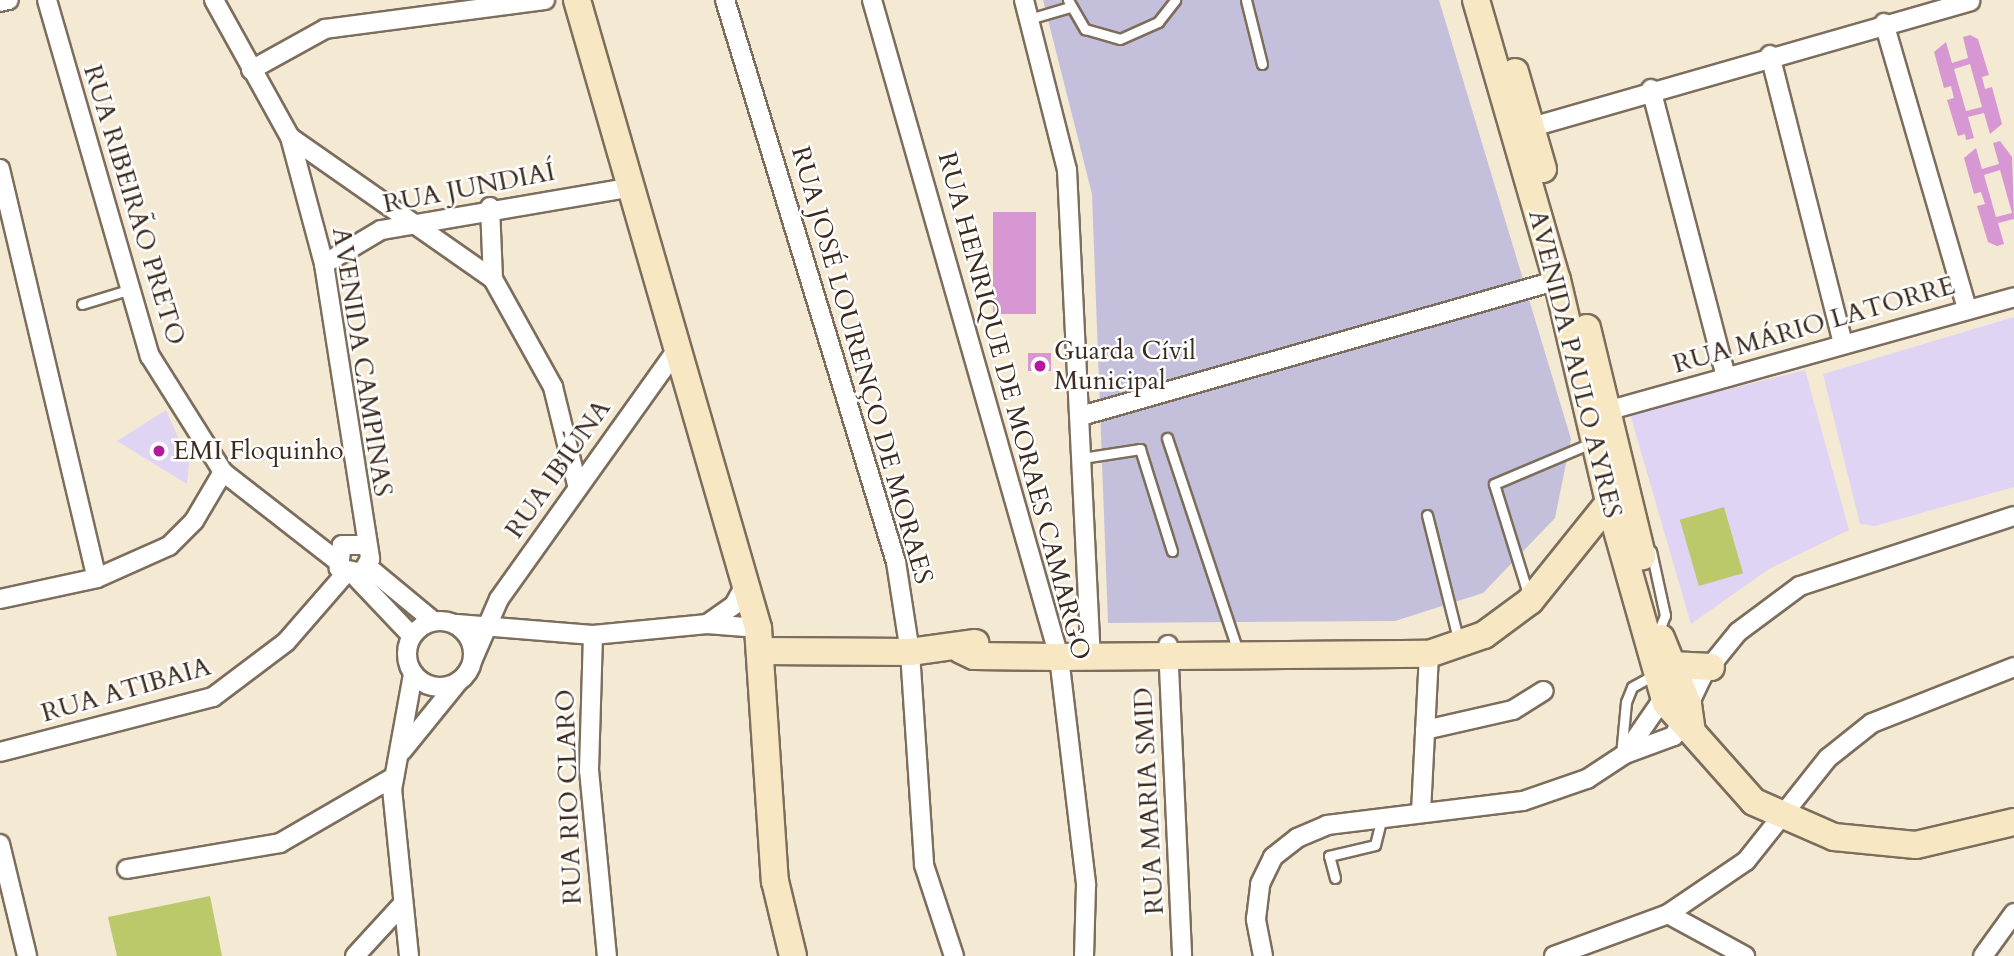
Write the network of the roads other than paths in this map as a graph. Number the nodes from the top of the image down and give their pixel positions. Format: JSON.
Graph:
{"nodes":[{"id":1,"x":9,"y":0,"type":"edge"},
{"id":2,"x":47,"y":0,"type":"edge"},
{"id":3,"x":214,"y":0,"type":"edge"},
{"id":4,"x":545,"y":0,"type":"edge"},
{"id":5,"x":578,"y":0,"type":"edge"},
{"id":6,"x":725,"y":0,"type":"edge"},
{"id":7,"x":872,"y":0,"type":"edge"},
{"id":8,"x":1024,"y":0,"type":"edge"},
{"id":9,"x":1175,"y":0,"type":"edge"},
{"id":10,"x":1246,"y":0,"type":"edge"},
{"id":11,"x":1476,"y":0,"type":"edge"},
{"id":12,"x":1493,"y":0,"type":"edge"},
{"id":13,"x":1970,"y":1,"type":"edge"},
{"id":14,"x":0,"y":2,"type":"edge"},
{"id":15,"x":1069,"y":4,"type":"edge"},
{"id":16,"x":431,"y":8,"type":"edge"},
{"id":17,"x":1029,"y":19,"type":"junction"},
{"id":18,"x":1884,"y":23,"type":"junction"},
{"id":19,"x":1770,"y":55,"type":"junction"},
{"id":20,"x":1262,"y":64,"type":"dead end"},
{"id":21,"x":251,"y":70,"type":"junction"},
{"id":22,"x":1651,"y":89,"type":"junction"},
{"id":23,"x":1503,"y":93,"type":"junction"},
{"id":24,"x":1532,"y":127,"type":"junction"},
{"id":25,"x":290,"y":137,"type":"junction"},
{"id":26,"x":0,"y":169,"type":"edge"},
{"id":27,"x":632,"y":187,"type":"junction"},
{"id":28,"x":490,"y":207,"type":"junction"},
{"id":29,"x":412,"y":222,"type":"junction"},
{"id":30,"x":324,"y":264,"type":"junction"},
{"id":31,"x":494,"y":279,"type":"junction"},
{"id":32,"x":1557,"y":280,"type":"junction"},
{"id":33,"x":128,"y":290,"type":"junction"},
{"id":34,"x":2014,"y":297,"type":"edge"},
{"id":35,"x":82,"y":304,"type":"dead end"},
{"id":36,"x":1967,"y":309,"type":"junction"},
{"id":37,"x":1843,"y":344,"type":"junction"},
{"id":38,"x":678,"y":348,"type":"junction"},
{"id":39,"x":1726,"y":377,"type":"junction"},
{"id":40,"x":1081,"y":416,"type":"junction"},
{"id":41,"x":1607,"y":420,"type":"junction"},
{"id":42,"x":1167,"y":438,"type":"dead end"},
{"id":43,"x":1082,"y":458,"type":"junction"},
{"id":44,"x":223,"y":472,"type":"junction"},
{"id":45,"x":577,"y":485,"type":"junction"},
{"id":46,"x":1617,"y":493,"type":"junction"},
{"id":47,"x":1427,"y":514,"type":"dead end"},
{"id":48,"x":2014,"y":516,"type":"edge"},
{"id":49,"x":1581,"y":538,"type":"junction"},
{"id":50,"x":1629,"y":540,"type":"junction"},
{"id":51,"x":364,"y":545,"type":"junction"},
{"id":52,"x":1172,"y":551,"type":"dead end"},
{"id":53,"x":351,"y":569,"type":"junction"},
{"id":54,"x":97,"y":578,"type":"junction"},
{"id":55,"x":746,"y":583,"type":"junction"},
{"id":56,"x":0,"y":599,"type":"edge"},
{"id":57,"x":1530,"y":601,"type":"junction"},
{"id":58,"x":432,"y":620,"type":"junction"},
{"id":59,"x":484,"y":623,"type":"junction"},
{"id":60,"x":457,"y":624,"type":"junction"},
{"id":61,"x":707,"y":624,"type":"junction"},
{"id":62,"x":411,"y":635,"type":"junction"},
{"id":63,"x":593,"y":635,"type":"junction"},
{"id":64,"x":760,"y":639,"type":"junction"},
{"id":65,"x":1459,"y":644,"type":"junction"},
{"id":66,"x":1090,"y":648,"type":"junction"},
{"id":67,"x":1056,"y":649,"type":"junction"},
{"id":68,"x":1175,"y":651,"type":"junction"},
{"id":69,"x":910,"y":652,"type":"junction"},
{"id":70,"x":1239,"y":653,"type":"junction"},
{"id":71,"x":1429,"y":654,"type":"junction"},
{"id":72,"x":473,"y":659,"type":"junction"},
{"id":73,"x":2014,"y":667,"type":"edge"},
{"id":74,"x":413,"y":675,"type":"junction"},
{"id":75,"x":458,"y":682,"type":"junction"},
{"id":76,"x":1544,"y":691,"type":"dead end"},
{"id":77,"x":1683,"y":691,"type":"junction"},
{"id":78,"x":1425,"y":730,"type":"junction"},
{"id":79,"x":0,"y":752,"type":"edge"},
{"id":80,"x":399,"y":754,"type":"junction"},
{"id":81,"x":1623,"y":756,"type":"junction"},
{"id":82,"x":394,"y":778,"type":"junction"},
{"id":83,"x":1421,"y":813,"type":"junction"},
{"id":84,"x":1382,"y":817,"type":"junction"},
{"id":85,"x":1783,"y":817,"type":"junction"},
{"id":86,"x":2014,"y":822,"type":"edge"},
{"id":87,"x":0,"y":844,"type":"edge"},
{"id":88,"x":127,"y":869,"type":"dead end"},
{"id":89,"x":1335,"y":878,"type":"dead end"},
{"id":90,"x":401,"y":906,"type":"junction"},
{"id":91,"x":2014,"y":913,"type":"edge"},
{"id":92,"x":1668,"y":914,"type":"junction"},
{"id":93,"x":27,"y":956,"type":"edge"},
{"id":94,"x":355,"y":956,"type":"edge"},
{"id":95,"x":409,"y":956,"type":"edge"},
{"id":96,"x":607,"y":956,"type":"edge"},
{"id":97,"x":793,"y":956,"type":"edge"},
{"id":98,"x":954,"y":956,"type":"edge"},
{"id":99,"x":1084,"y":956,"type":"edge"},
{"id":100,"x":1182,"y":956,"type":"edge"},
{"id":101,"x":1263,"y":956,"type":"edge"},
{"id":102,"x":1554,"y":956,"type":"edge"},
{"id":103,"x":1745,"y":956,"type":"edge"},
{"id":104,"x":1983,"y":956,"type":"edge"}],
"edges":[{"from":1,"to":14,"type":"street"},
{"from":2,"to":33,"type":"street","name":"RUA RIBEIRÃO PRETO"},
{"from":3,"to":21,"type":"street","name":"AVENIDA CAMPINAS"},
{"from":4,"to":16,"type":"street"},
{"from":5,"to":27,"type":"main road"},
{"from":6,"to":69,"type":"street","name":"RUA JOSÉ LOURENÇO DE MORAES"},
{"from":7,"to":67,"type":"street","name":"RUA HENRIQUE DE MORAES CAMARGO"},
{"from":8,"to":17,"type":"street"},
{"from":9,"to":15,"type":"lane"},
{"from":10,"to":20,"type":"lane"},
{"from":11,"to":23,"type":"main road","name":"AVENIDA PAULO AYRES"},
{"from":12,"to":24,"type":"main road","name":"AVENIDA PAULO AYRES"},
{"from":13,"to":18,"type":"street"},
{"from":15,"to":17,"type":"lane"},
{"from":16,"to":21,"type":"street"},
{"from":17,"to":40,"type":"street"},
{"from":18,"to":19,"type":"street"},
{"from":18,"to":36,"type":"street"},
{"from":19,"to":22,"type":"street"},
{"from":19,"to":37,"type":"street"},
{"from":21,"to":25,"type":"street","name":"AVENIDA CAMPINAS"},
{"from":22,"to":24,"type":"street"},
{"from":22,"to":39,"type":"street"},
{"from":23,"to":24,"type":"main road"},
{"from":23,"to":32,"type":"main road","name":"AVENIDA PAULO AYRES"},
{"from":24,"to":41,"type":"main road","name":"AVENIDA PAULO AYRES"},
{"from":25,"to":29,"type":"street"},
{"from":25,"to":30,"type":"street","name":"AVENIDA CAMPINAS"},
{"from":26,"to":54,"type":"street"},
{"from":27,"to":28,"type":"street","name":"RUA JUNDIAÍ"},
{"from":27,"to":38,"type":"main road"},
{"from":28,"to":29,"type":"street","name":"RUA JUNDIAÍ"},
{"from":28,"to":31,"type":"street"},
{"from":29,"to":30,"type":"street","name":"RUA JUNDIAÍ"},
{"from":29,"to":31,"type":"street"},
{"from":30,"to":51,"type":"street","name":"AVENIDA CAMPINAS"},
{"from":31,"to":45,"type":"street"},
{"from":32,"to":40,"type":"street"},
{"from":32,"to":41,"type":"main road","name":"AVENIDA PAULO AYRES"},
{"from":33,"to":35,"type":"lane"},
{"from":33,"to":44,"type":"street","name":"RUA RIBEIRÃO PRETO"},
{"from":34,"to":36,"type":"street","name":"RUA MÁRIO LATORRE"},
{"from":36,"to":37,"type":"street","name":"RUA MÁRIO LATORRE"},
{"from":37,"to":39,"type":"street","name":"RUA MÁRIO LATORRE"},
{"from":38,"to":45,"type":"street","name":"RUA IBIÚNA"},
{"from":38,"to":55,"type":"main road"},
{"from":39,"to":41,"type":"street","name":"RUA MÁRIO LATORRE"},
{"from":40,"to":43,"type":"street"},
{"from":41,"to":46,"type":"main road","name":"AVENIDA PAULO AYRES"},
{"from":41,"to":57,"type":"lane"},
{"from":42,"to":70,"type":"lane"},
{"from":43,"to":52,"type":"lane"},
{"from":43,"to":66,"type":"street"},
{"from":44,"to":53,"type":"street","name":"RUA RIBEIRÃO PRETO"},
{"from":44,"to":54,"type":"street"},
{"from":45,"to":59,"type":"street","name":"RUA IBIÚNA"},
{"from":46,"to":49,"type":"main road"},
{"from":46,"to":50,"type":"main road","name":"AVENIDA PAULO AYRES"},
{"from":47,"to":65,"type":"lane"},
{"from":48,"to":77,"type":"street"},
{"from":49,"to":50,"type":"main road"},
{"from":49,"to":57,"type":"main road"},
{"from":50,"to":77,"type":"main road","name":"AVENIDA PAULO AYRES"},
{"from":50,"to":77,"type":"main road","name":"AVENIDA PAULO AYRES"},
{"from":51,"to":53,"type":"street","name":"AVENIDA CAMPINAS"},
{"from":51,"to":53,"type":"street"},
{"from":53,"to":58,"type":"street"},
{"from":53,"to":62,"type":"street"},
{"from":53,"to":79,"type":"street","name":"RUA ATIBAIA"},
{"from":54,"to":56,"type":"street"},
{"from":55,"to":61,"type":"street"},
{"from":55,"to":64,"type":"main road"},
{"from":57,"to":65,"type":"main road"},
{"from":58,"to":60,"type":"street"},
{"from":58,"to":62,"type":"street"},
{"from":59,"to":60,"type":"street"},
{"from":59,"to":63,"type":"street"},
{"from":59,"to":72,"type":"street","name":"RUA IBIÚNA"},
{"from":60,"to":72,"type":"street"},
{"from":61,"to":63,"type":"street"},
{"from":61,"to":64,"type":"street"},
{"from":62,"to":74,"type":"street"},
{"from":63,"to":96,"type":"street","name":"RUA RIO CLARO"},
{"from":64,"to":69,"type":"main road"},
{"from":64,"to":97,"type":"main road"},
{"from":65,"to":71,"type":"main road"},
{"from":66,"to":67,"type":"main road"},
{"from":66,"to":68,"type":"main road"},
{"from":67,"to":69,"type":"main road"},
{"from":67,"to":99,"type":"street","name":"RUA HENRIQUE DE MORAES CAMARGO"},
{"from":68,"to":70,"type":"main road"},
{"from":68,"to":100,"type":"street","name":"RUA MARIA SMID"},
{"from":69,"to":98,"type":"street","name":"RUA JOSÉ LOURENÇO DE MORAES"},
{"from":70,"to":71,"type":"main road"},
{"from":71,"to":78,"type":"street"},
{"from":72,"to":75,"type":"street"},
{"from":73,"to":85,"type":"street"},
{"from":74,"to":75,"type":"street"},
{"from":74,"to":80,"type":"street"},
{"from":75,"to":80,"type":"street"},
{"from":76,"to":78,"type":"street"},
{"from":77,"to":81,"type":"street"},
{"from":77,"to":81,"type":"street"},
{"from":77,"to":81,"type":"lane"},
{"from":77,"to":85,"type":"main road"},
{"from":78,"to":83,"type":"street"},
{"from":80,"to":82,"type":"street"},
{"from":81,"to":83,"type":"street"},
{"from":82,"to":88,"type":"street"},
{"from":82,"to":90,"type":"street"},
{"from":83,"to":84,"type":"street"},
{"from":84,"to":89,"type":"lane"},
{"from":84,"to":101,"type":"street"},
{"from":85,"to":86,"type":"main road"},
{"from":85,"to":92,"type":"street"},
{"from":87,"to":93,"type":"street"},
{"from":90,"to":94,"type":"street"},
{"from":90,"to":95,"type":"street"},
{"from":91,"to":104,"type":"street"},
{"from":92,"to":102,"type":"street"},
{"from":92,"to":103,"type":"street"}]}
